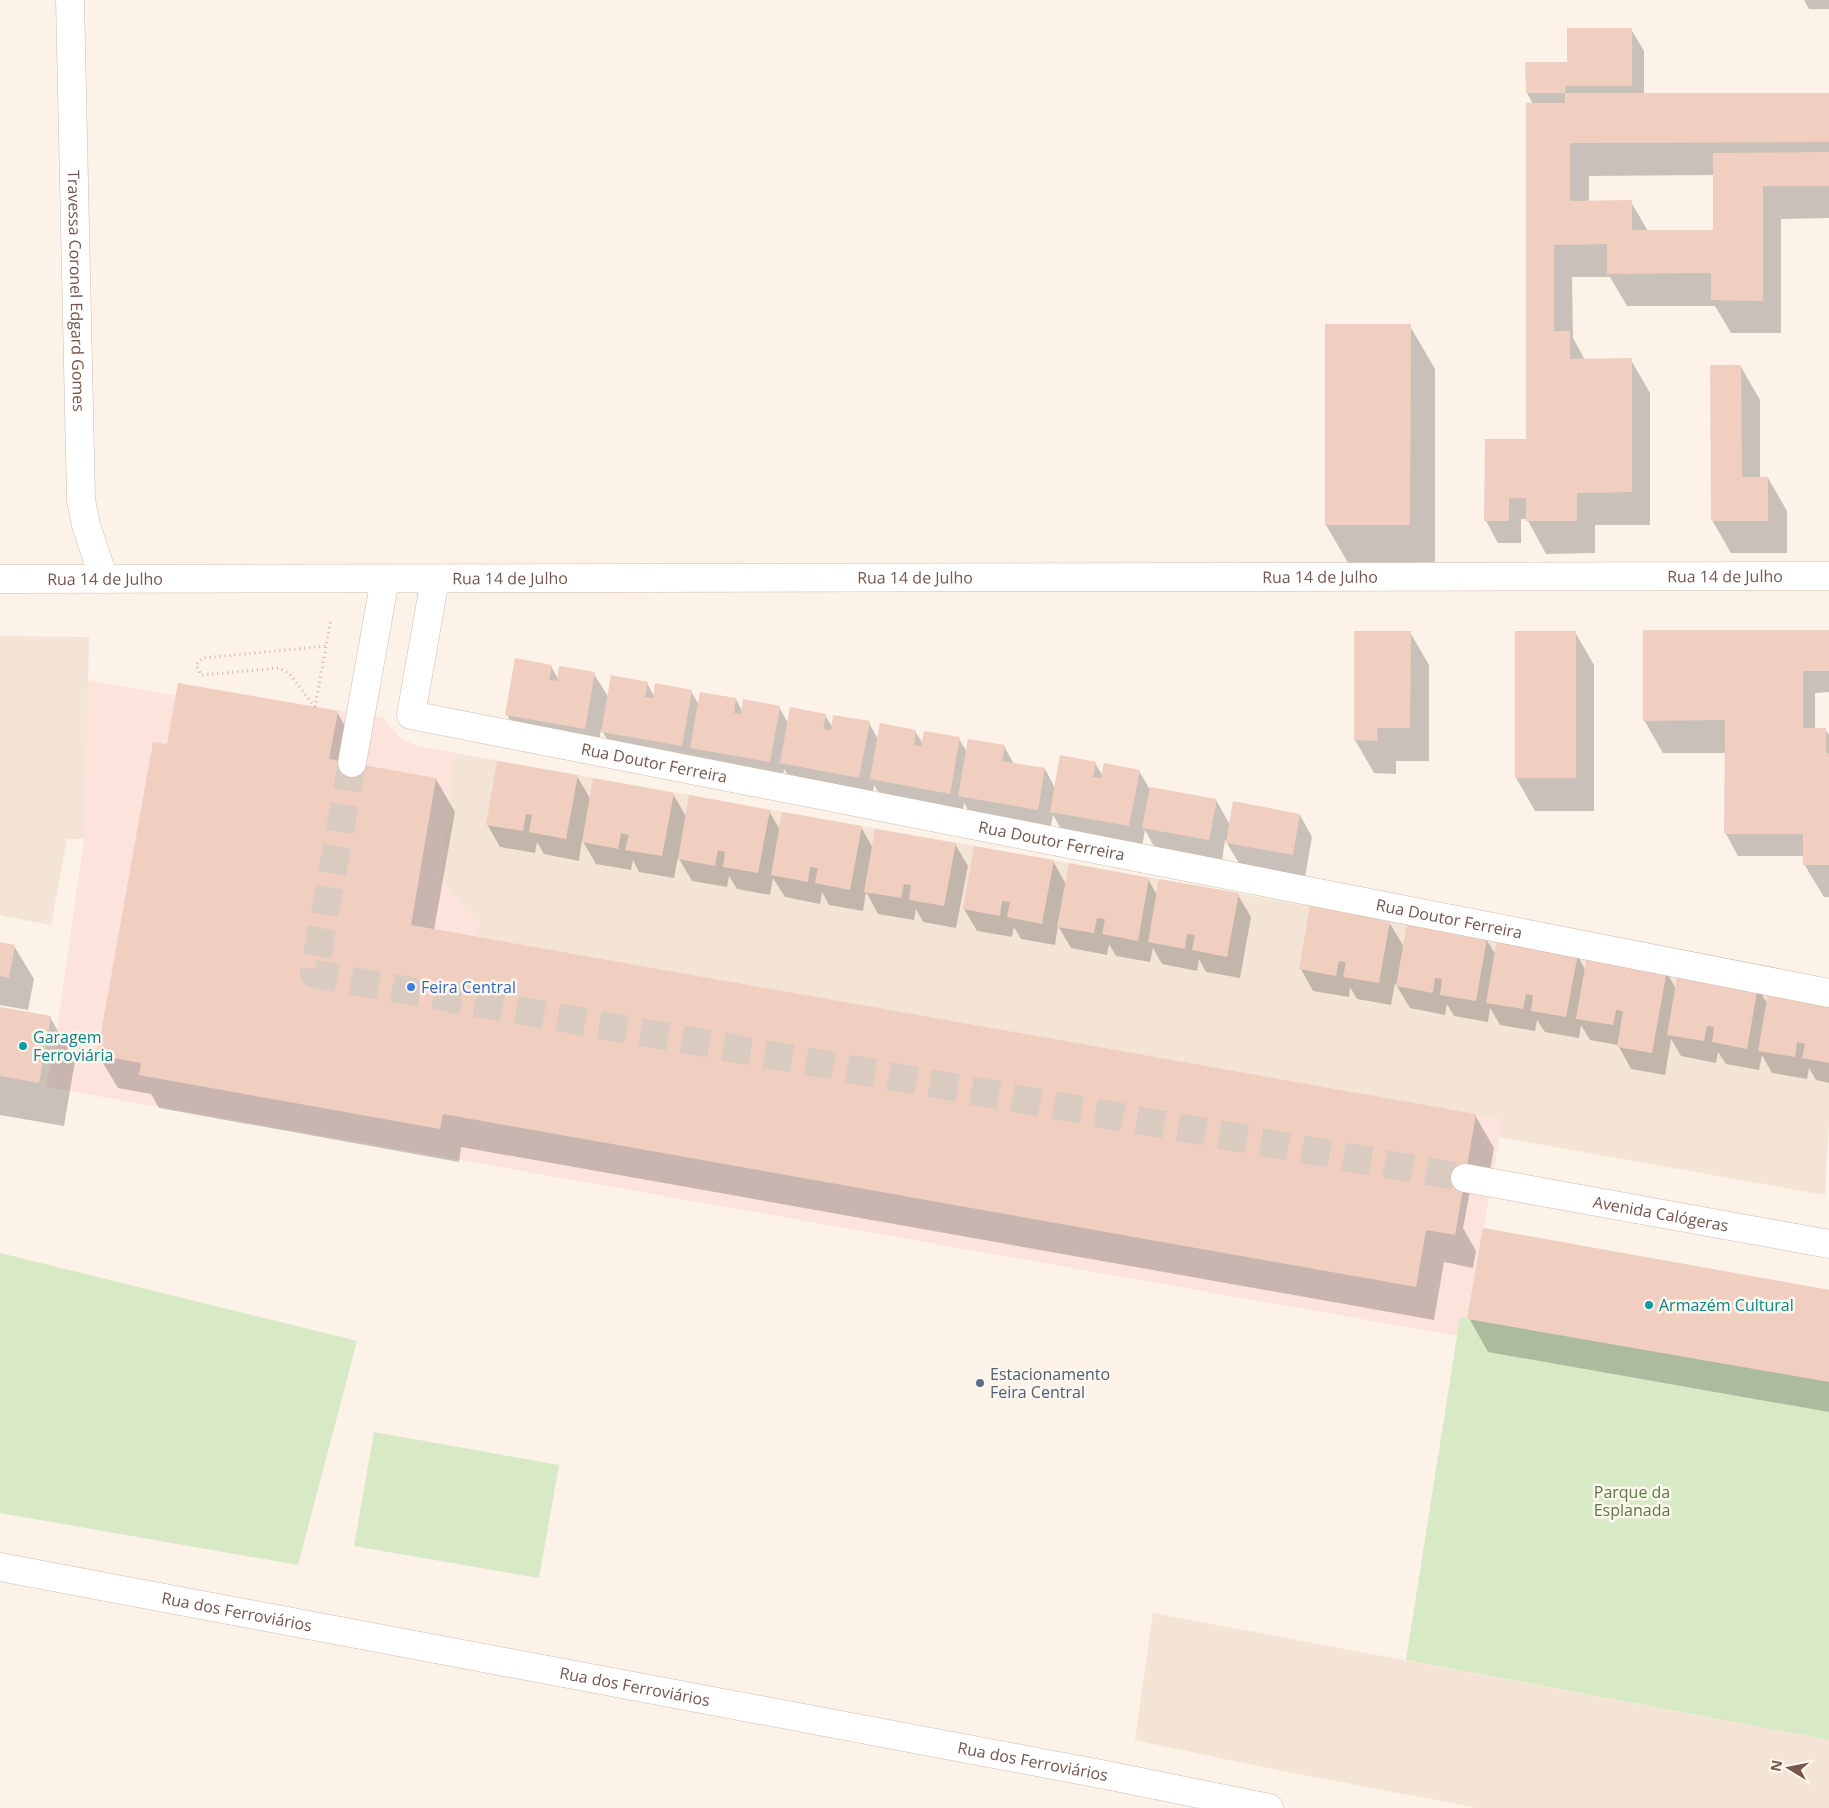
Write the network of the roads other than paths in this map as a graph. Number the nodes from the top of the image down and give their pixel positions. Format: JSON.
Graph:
{"nodes":[{"id":1,"x":70,"y":0,"type":"edge"},
{"id":2,"x":1829,"y":576,"type":"edge"},
{"id":3,"x":104,"y":578,"type":"junction"},
{"id":4,"x":435,"y":578,"type":"junction"},
{"id":5,"x":0,"y":579,"type":"edge"},
{"id":6,"x":385,"y":579,"type":"junction"},
{"id":7,"x":352,"y":763,"type":"tunnel mouth"},
{"id":8,"x":1829,"y":993,"type":"edge"},
{"id":9,"x":1465,"y":1178,"type":"tunnel mouth"},
{"id":10,"x":1829,"y":1244,"type":"edge"},
{"id":11,"x":0,"y":1567,"type":"edge"},
{"id":12,"x":1269,"y":1808,"type":"edge"}],
"edges":[{"from":1,"to":3,"type":"street","name":"Travessa Coronel Edgard Gomes"},
{"from":2,"to":4,"type":"street","name":"Rua 14 de Julho"},
{"from":3,"to":5,"type":"street","name":"Rua 14 de Julho"},
{"from":3,"to":6,"type":"street","name":"Rua 14 de Julho"},
{"from":4,"to":6,"type":"street","name":"Rua 14 de Julho"},
{"from":4,"to":8,"type":"street","name":"Rua Doutor Ferreira"},
{"from":6,"to":7,"type":"street"},
{"from":9,"to":10,"type":"street","name":"Avenida Calógeras"},
{"from":11,"to":12,"type":"street","name":"Rua dos Ferroviários"}]}
